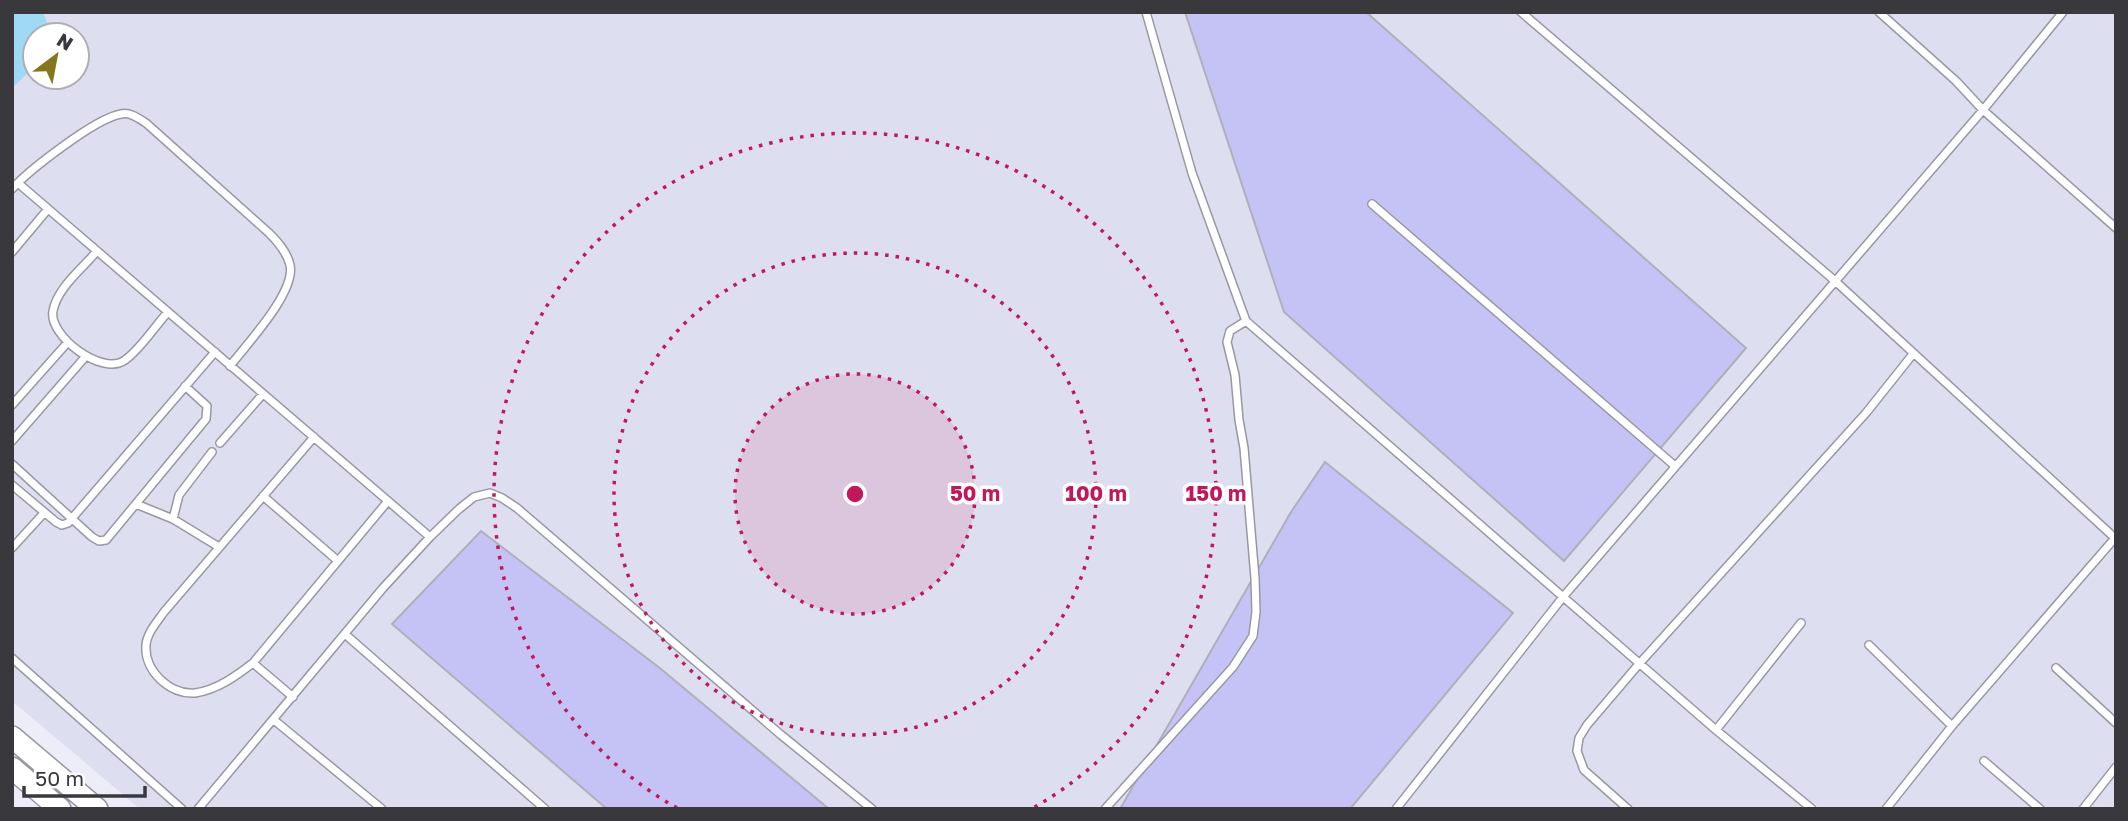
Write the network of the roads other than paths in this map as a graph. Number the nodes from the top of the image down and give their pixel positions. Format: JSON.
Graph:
{"nodes":[{"id":1,"x":1146,"y":12,"type":"edge"},
{"id":2,"x":1521,"y":12,"type":"edge"},
{"id":3,"x":1879,"y":12,"type":"edge"},
{"id":4,"x":2063,"y":12,"type":"edge"},
{"id":5,"x":1983,"y":110,"type":"junction"},
{"id":6,"x":15,"y":186,"type":"edge"},
{"id":7,"x":1372,"y":204,"type":"dead end"},
{"id":8,"x":48,"y":209,"type":"junction"},
{"id":9,"x":2116,"y":228,"type":"edge"},
{"id":10,"x":97,"y":251,"type":"junction"},
{"id":11,"x":12,"y":252,"type":"edge"},
{"id":12,"x":1834,"y":281,"type":"junction"},
{"id":13,"x":167,"y":312,"type":"junction"},
{"id":14,"x":1246,"y":321,"type":"junction"},
{"id":15,"x":68,"y":342,"type":"junction"},
{"id":16,"x":215,"y":352,"type":"junction"},
{"id":17,"x":1913,"y":354,"type":"junction"},
{"id":18,"x":86,"y":356,"type":"junction"},
{"id":19,"x":230,"y":366,"type":"junction"},
{"id":20,"x":185,"y":386,"type":"junction"},
{"id":21,"x":263,"y":394,"type":"junction"},
{"id":22,"x":12,"y":405,"type":"edge"},
{"id":23,"x":314,"y":437,"type":"junction"},
{"id":24,"x":12,"y":441,"type":"edge"},
{"id":25,"x":220,"y":443,"type":"dead end"},
{"id":26,"x":212,"y":452,"type":"dead end"},
{"id":27,"x":12,"y":464,"type":"edge"},
{"id":28,"x":1675,"y":466,"type":"junction"},
{"id":29,"x":12,"y":485,"type":"edge"},
{"id":30,"x":263,"y":496,"type":"junction"},
{"id":31,"x":388,"y":501,"type":"junction"},
{"id":32,"x":136,"y":504,"type":"junction"},
{"id":33,"x":44,"y":513,"type":"junction"},
{"id":34,"x":73,"y":519,"type":"junction"},
{"id":35,"x":173,"y":519,"type":"junction"},
{"id":36,"x":430,"y":537,"type":"junction"},
{"id":37,"x":2116,"y":538,"type":"edge"},
{"id":38,"x":219,"y":547,"type":"junction"},
{"id":39,"x":12,"y":548,"type":"edge"},
{"id":40,"x":338,"y":561,"type":"junction"},
{"id":41,"x":1563,"y":597,"type":"junction"},
{"id":42,"x":1801,"y":623,"type":"dead end"},
{"id":43,"x":346,"y":635,"type":"junction"},
{"id":44,"x":1869,"y":645,"type":"dead end"},
{"id":45,"x":12,"y":658,"type":"edge"},
{"id":46,"x":253,"y":663,"type":"junction"},
{"id":47,"x":1639,"y":664,"type":"junction"},
{"id":48,"x":2056,"y":668,"type":"dead end"},
{"id":49,"x":293,"y":697,"type":"junction"},
{"id":50,"x":274,"y":720,"type":"junction"},
{"id":51,"x":2116,"y":723,"type":"edge"},
{"id":52,"x":1952,"y":726,"type":"junction"},
{"id":53,"x":1716,"y":730,"type":"junction"},
{"id":54,"x":12,"y":737,"type":"edge"},
{"id":55,"x":1984,"y":761,"type":"dead end"},
{"id":56,"x":2116,"y":767,"type":"edge"},
{"id":57,"x":12,"y":768,"type":"edge"},
{"id":58,"x":60,"y":809,"type":"edge"},
{"id":59,"x":97,"y":809,"type":"edge"},
{"id":60,"x":182,"y":809,"type":"edge"},
{"id":61,"x":198,"y":809,"type":"edge"},
{"id":62,"x":382,"y":809,"type":"edge"},
{"id":63,"x":545,"y":809,"type":"edge"},
{"id":64,"x":872,"y":809,"type":"edge"},
{"id":65,"x":1105,"y":809,"type":"edge"},
{"id":66,"x":1396,"y":809,"type":"edge"},
{"id":67,"x":1628,"y":809,"type":"edge"},
{"id":68,"x":1812,"y":809,"type":"edge"},
{"id":69,"x":1886,"y":809,"type":"edge"},
{"id":70,"x":2040,"y":809,"type":"edge"},
{"id":71,"x":2083,"y":809,"type":"edge"}],
"edges":[{"from":1,"to":14,"type":"lane"},
{"from":2,"to":12,"type":"lane"},
{"from":3,"to":5,"type":"lane"},
{"from":4,"to":5,"type":"lane"},
{"from":5,"to":9,"type":"lane"},
{"from":5,"to":12,"type":"lane"},
{"from":6,"to":8,"type":"lane"},
{"from":6,"to":19,"type":"lane"},
{"from":7,"to":28,"type":"lane"},
{"from":8,"to":10,"type":"lane"},
{"from":8,"to":11,"type":"lane"},
{"from":10,"to":13,"type":"lane"},
{"from":10,"to":15,"type":"lane"},
{"from":12,"to":17,"type":"lane"},
{"from":12,"to":28,"type":"lane"},
{"from":13,"to":16,"type":"lane"},
{"from":13,"to":18,"type":"lane"},
{"from":14,"to":41,"type":"lane"},
{"from":14,"to":65,"type":"lane"},
{"from":15,"to":18,"type":"lane"},
{"from":15,"to":22,"type":"lane"},
{"from":16,"to":19,"type":"lane"},
{"from":16,"to":20,"type":"lane"},
{"from":17,"to":37,"type":"lane"},
{"from":17,"to":47,"type":"lane"},
{"from":18,"to":24,"type":"lane"},
{"from":19,"to":21,"type":"lane"},
{"from":20,"to":32,"type":"lane"},
{"from":20,"to":34,"type":"lane"},
{"from":21,"to":23,"type":"lane"},
{"from":21,"to":25,"type":"lane"},
{"from":23,"to":30,"type":"lane"},
{"from":23,"to":31,"type":"lane"},
{"from":26,"to":35,"type":"lane"},
{"from":27,"to":34,"type":"lane"},
{"from":28,"to":41,"type":"lane"},
{"from":29,"to":33,"type":"lane"},
{"from":30,"to":38,"type":"lane"},
{"from":30,"to":40,"type":"lane"},
{"from":31,"to":36,"type":"lane"},
{"from":31,"to":40,"type":"lane"},
{"from":32,"to":34,"type":"lane"},
{"from":32,"to":35,"type":"lane"},
{"from":33,"to":34,"type":"lane"},
{"from":33,"to":39,"type":"lane"},
{"from":35,"to":38,"type":"lane"},
{"from":36,"to":43,"type":"lane"},
{"from":36,"to":64,"type":"lane"},
{"from":37,"to":52,"type":"lane"},
{"from":38,"to":46,"type":"lane"},
{"from":40,"to":46,"type":"lane"},
{"from":41,"to":47,"type":"lane"},
{"from":41,"to":66,"type":"lane"},
{"from":42,"to":53,"type":"lane"},
{"from":43,"to":49,"type":"lane"},
{"from":43,"to":63,"type":"lane"},
{"from":44,"to":52,"type":"lane"},
{"from":45,"to":60,"type":"lane"},
{"from":46,"to":49,"type":"lane"},
{"from":47,"to":53,"type":"lane"},
{"from":47,"to":67,"type":"lane"},
{"from":48,"to":51,"type":"lane"},
{"from":49,"to":50,"type":"lane"},
{"from":50,"to":61,"type":"lane"},
{"from":50,"to":62,"type":"lane"},
{"from":52,"to":69,"type":"lane"},
{"from":53,"to":68,"type":"lane"},
{"from":54,"to":59,"type":"main road"},
{"from":55,"to":70,"type":"lane"},
{"from":56,"to":71,"type":"lane"},
{"from":57,"to":58,"type":"main road"}]}
